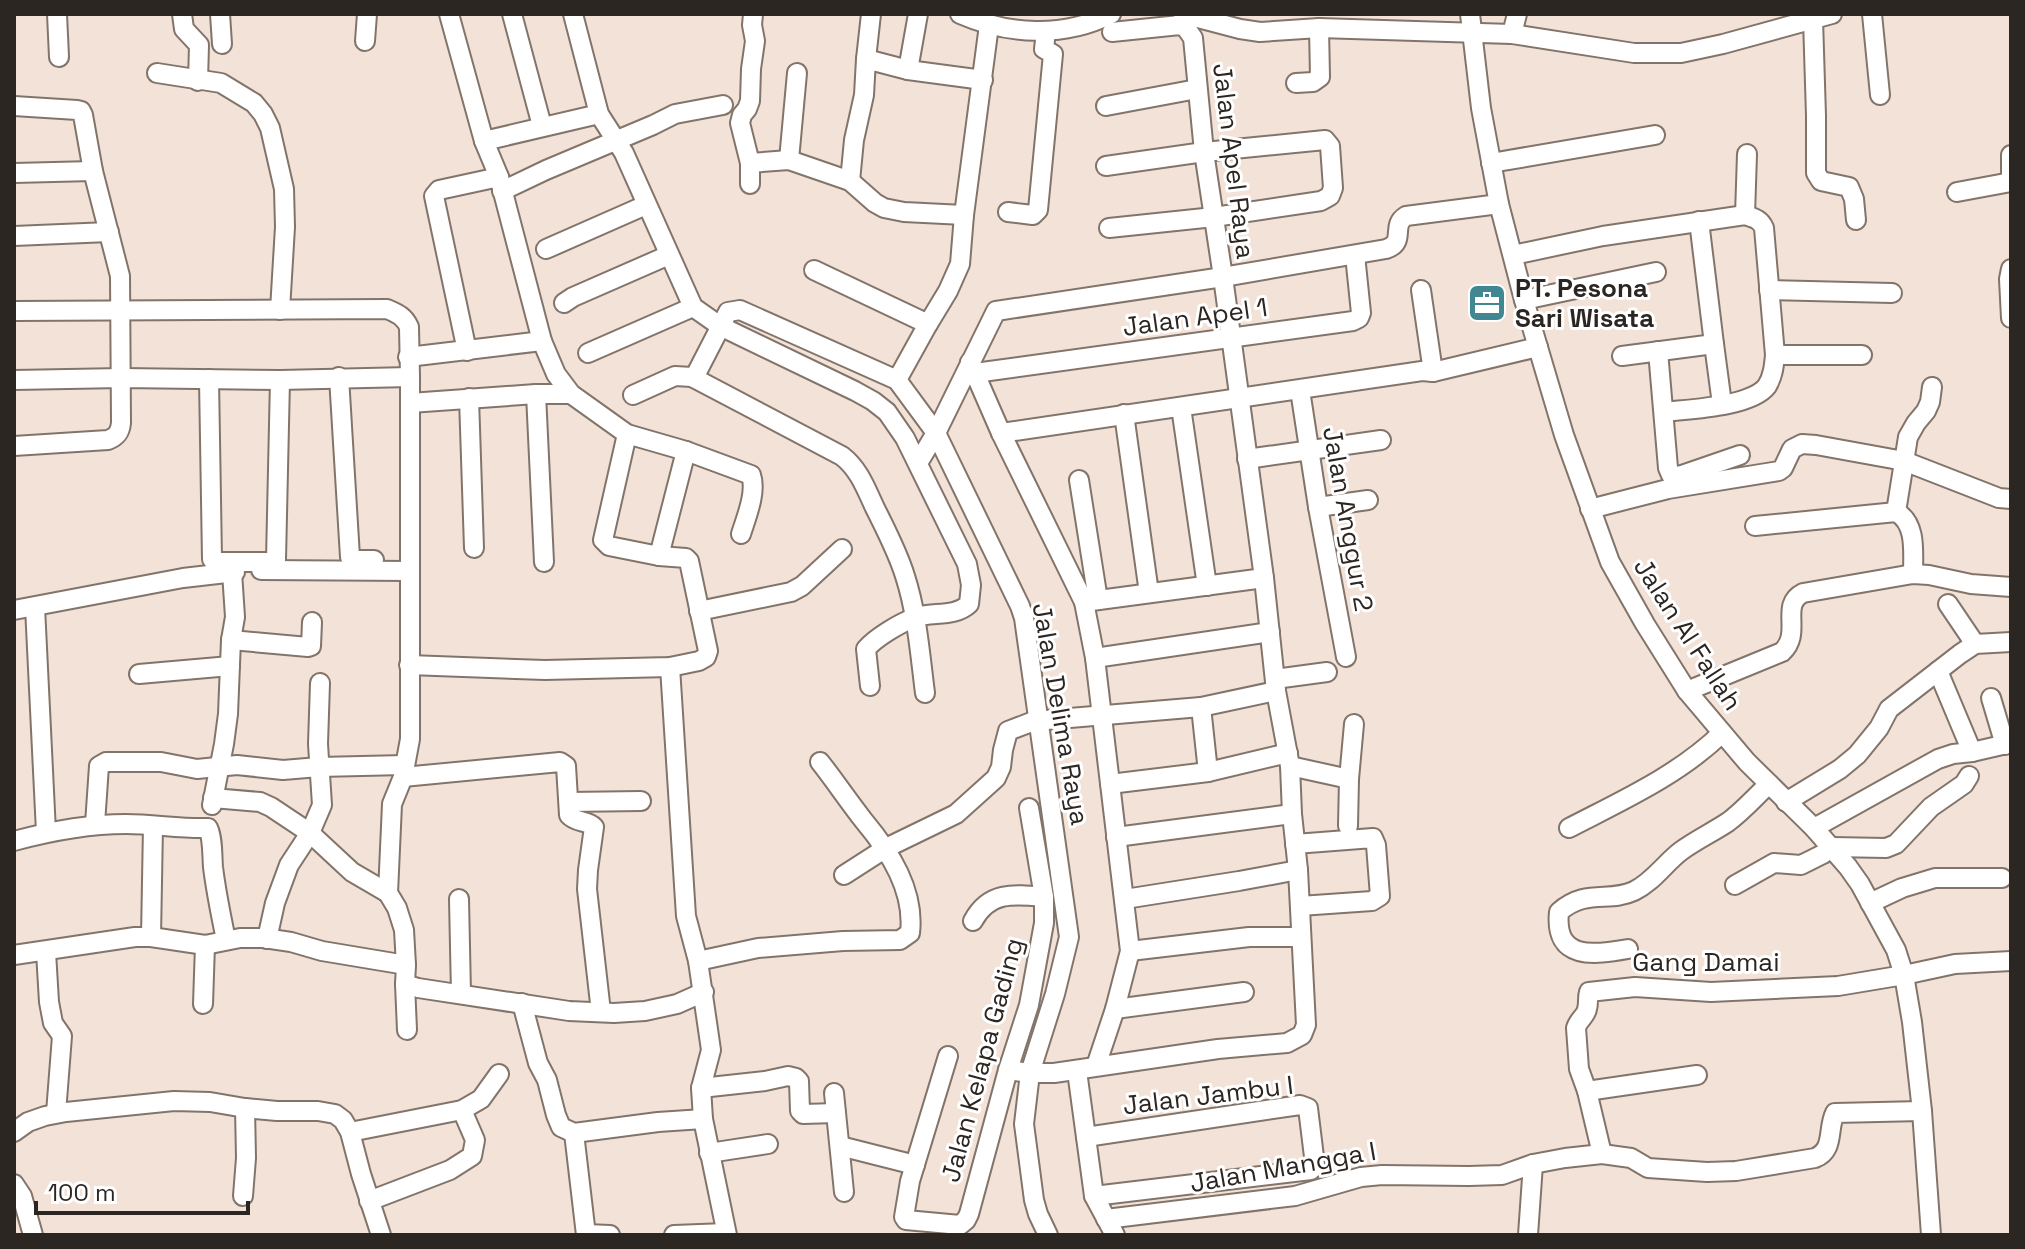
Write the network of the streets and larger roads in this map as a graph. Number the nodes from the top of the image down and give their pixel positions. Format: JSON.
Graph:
{"nodes":[{"id":1,"x":57,"y":14,"type":"edge"},
{"id":2,"x":182,"y":14,"type":"edge"},
{"id":3,"x":220,"y":14,"type":"edge"},
{"id":4,"x":367,"y":14,"type":"edge"},
{"id":5,"x":449,"y":14,"type":"edge"},
{"id":6,"x":512,"y":14,"type":"edge"},
{"id":7,"x":573,"y":14,"type":"edge"},
{"id":8,"x":753,"y":14,"type":"edge"},
{"id":9,"x":871,"y":14,"type":"edge"},
{"id":10,"x":918,"y":14,"type":"edge"},
{"id":11,"x":1517,"y":14,"type":"edge"},
{"id":12,"x":1832,"y":14,"type":"edge"},
{"id":13,"x":1872,"y":14,"type":"edge"},
{"id":14,"x":975,"y":18,"type":"edge"},
{"id":15,"x":1813,"y":19,"type":"junction"},
{"id":16,"x":1184,"y":21,"type":"edge"},
{"id":17,"x":1112,"y":23,"type":"edge"},
{"id":18,"x":1471,"y":23,"type":"edge"},
{"id":19,"x":1319,"y":28,"type":"junction"},
{"id":20,"x":1046,"y":31,"type":"junction"},
{"id":21,"x":1512,"y":34,"type":"junction"},
{"id":22,"x":365,"y":41,"type":"dead end"},
{"id":23,"x":222,"y":44,"type":"dead end"},
{"id":24,"x":59,"y":57,"type":"dead end"},
{"id":25,"x":866,"y":59,"type":"junction"},
{"id":26,"x":908,"y":70,"type":"junction"},
{"id":27,"x":157,"y":73,"type":"dead end"},
{"id":28,"x":797,"y":73,"type":"dead end"},
{"id":29,"x":983,"y":80,"type":"junction"},
{"id":30,"x":198,"y":81,"type":"junction"},
{"id":31,"x":1296,"y":83,"type":"dead end"},
{"id":32,"x":1197,"y":89,"type":"junction"},
{"id":33,"x":1880,"y":95,"type":"dead end"},
{"id":34,"x":723,"y":105,"type":"dead end"},
{"id":35,"x":14,"y":106,"type":"edge"},
{"id":36,"x":1106,"y":106,"type":"dead end"},
{"id":37,"x":599,"y":114,"type":"junction"},
{"id":38,"x":542,"y":126,"type":"junction"},
{"id":39,"x":1655,"y":135,"type":"dead end"},
{"id":40,"x":484,"y":141,"type":"junction"},
{"id":41,"x":616,"y":141,"type":"junction"},
{"id":42,"x":1204,"y":152,"type":"junction"},
{"id":43,"x":1747,"y":154,"type":"dead end"},
{"id":44,"x":2011,"y":155,"type":"edge"},
{"id":45,"x":789,"y":160,"type":"junction"},
{"id":46,"x":750,"y":163,"type":"junction"},
{"id":47,"x":1491,"y":163,"type":"junction"},
{"id":48,"x":1106,"y":166,"type":"dead end"},
{"id":49,"x":93,"y":171,"type":"junction"},
{"id":50,"x":14,"y":173,"type":"edge"},
{"id":51,"x":2011,"y":180,"type":"edge"},
{"id":52,"x":850,"y":181,"type":"junction"},
{"id":53,"x":500,"y":184,"type":"junction"},
{"id":54,"x":750,"y":184,"type":"dead end"},
{"id":55,"x":1957,"y":192,"type":"dead end"},
{"id":56,"x":1499,"y":204,"type":"junction"},
{"id":57,"x":646,"y":205,"type":"junction"},
{"id":58,"x":1008,"y":212,"type":"dead end"},
{"id":59,"x":964,"y":215,"type":"junction"},
{"id":60,"x":1745,"y":215,"type":"junction"},
{"id":61,"x":1214,"y":217,"type":"junction"},
{"id":62,"x":1856,"y":220,"type":"dead end"},
{"id":63,"x":1699,"y":221,"type":"junction"},
{"id":64,"x":1109,"y":228,"type":"dead end"},
{"id":65,"x":109,"y":232,"type":"junction"},
{"id":66,"x":14,"y":236,"type":"edge"},
{"id":67,"x":546,"y":249,"type":"dead end"},
{"id":68,"x":669,"y":255,"type":"junction"},
{"id":69,"x":1355,"y":255,"type":"junction"},
{"id":70,"x":1513,"y":255,"type":"junction"},
{"id":71,"x":2011,"y":269,"type":"edge"},
{"id":72,"x":814,"y":270,"type":"dead end"},
{"id":73,"x":1656,"y":272,"type":"dead end"},
{"id":74,"x":1223,"y":277,"type":"junction"},
{"id":75,"x":1421,"y":290,"type":"dead end"},
{"id":76,"x":1769,"y":290,"type":"junction"},
{"id":77,"x":1892,"y":293,"type":"dead end"},
{"id":78,"x":1524,"y":300,"type":"junction"},
{"id":79,"x":564,"y":303,"type":"dead end"},
{"id":80,"x":693,"y":307,"type":"junction"},
{"id":81,"x":119,"y":310,"type":"junction"},
{"id":82,"x":280,"y":310,"type":"junction"},
{"id":83,"x":14,"y":311,"type":"edge"},
{"id":84,"x":2011,"y":318,"type":"edge"},
{"id":85,"x":723,"y":320,"type":"junction"},
{"id":86,"x":928,"y":324,"type":"junction"},
{"id":87,"x":1231,"y":337,"type":"junction"},
{"id":88,"x":542,"y":341,"type":"junction"},
{"id":89,"x":1536,"y":342,"type":"junction"},
{"id":90,"x":1714,"y":344,"type":"junction"},
{"id":91,"x":467,"y":351,"type":"junction"},
{"id":92,"x":1658,"y":351,"type":"junction"},
{"id":93,"x":588,"y":353,"type":"dead end"},
{"id":94,"x":1775,"y":355,"type":"junction"},
{"id":95,"x":1862,"y":355,"type":"dead end"},
{"id":96,"x":1622,"y":356,"type":"dead end"},
{"id":97,"x":408,"y":357,"type":"junction"},
{"id":98,"x":972,"y":368,"type":"junction"},
{"id":99,"x":1429,"y":370,"type":"junction"},
{"id":100,"x":339,"y":377,"type":"junction"},
{"id":101,"x":410,"y":377,"type":"junction"},
{"id":102,"x":122,"y":378,"type":"junction"},
{"id":103,"x":694,"y":378,"type":"junction"},
{"id":104,"x":209,"y":379,"type":"junction"},
{"id":105,"x":14,"y":380,"type":"edge"},
{"id":106,"x":280,"y":380,"type":"junction"},
{"id":107,"x":897,"y":380,"type":"junction"},
{"id":108,"x":1932,"y":387,"type":"dead end"},
{"id":109,"x":1300,"y":390,"type":"junction"},
{"id":110,"x":536,"y":394,"type":"junction"},
{"id":111,"x":571,"y":394,"type":"junction"},
{"id":112,"x":633,"y":395,"type":"dead end"},
{"id":113,"x":469,"y":398,"type":"junction"},
{"id":114,"x":1238,"y":398,"type":"junction"},
{"id":115,"x":410,"y":403,"type":"junction"},
{"id":116,"x":1722,"y":404,"type":"junction"},
{"id":117,"x":1181,"y":407,"type":"junction"},
{"id":118,"x":1664,"y":412,"type":"junction"},
{"id":119,"x":1124,"y":414,"type":"junction"},
{"id":120,"x":936,"y":433,"type":"junction"},
{"id":121,"x":1001,"y":433,"type":"junction"},
{"id":122,"x":627,"y":434,"type":"junction"},
{"id":123,"x":1381,"y":440,"type":"dead end"},
{"id":124,"x":14,"y":446,"type":"edge"},
{"id":125,"x":1309,"y":450,"type":"junction"},
{"id":126,"x":686,"y":451,"type":"junction"},
{"id":127,"x":1740,"y":455,"type":"dead end"},
{"id":128,"x":1247,"y":459,"type":"junction"},
{"id":129,"x":1904,"y":461,"type":"junction"},
{"id":130,"x":918,"y":463,"type":"junction"},
{"id":131,"x":1079,"y":480,"type":"dead end"},
{"id":132,"x":2011,"y":499,"type":"edge"},
{"id":133,"x":1368,"y":500,"type":"dead end"},
{"id":134,"x":1318,"y":507,"type":"junction"},
{"id":135,"x":1590,"y":509,"type":"junction"},
{"id":136,"x":1896,"y":512,"type":"junction"},
{"id":137,"x":1755,"y":526,"type":"dead end"},
{"id":138,"x":741,"y":534,"type":"dead end"},
{"id":139,"x":474,"y":548,"type":"dead end"},
{"id":140,"x":842,"y":549,"type":"dead end"},
{"id":141,"x":659,"y":556,"type":"junction"},
{"id":142,"x":544,"y":562,"type":"dead end"},
{"id":143,"x":410,"y":565,"type":"junction"},
{"id":144,"x":232,"y":572,"type":"junction"},
{"id":145,"x":1913,"y":574,"type":"junction"},
{"id":146,"x":1264,"y":578,"type":"junction"},
{"id":147,"x":1207,"y":586,"type":"junction"},
{"id":148,"x":2011,"y":587,"type":"edge"},
{"id":149,"x":1149,"y":593,"type":"junction"},
{"id":150,"x":1091,"y":601,"type":"junction"},
{"id":151,"x":1948,"y":604,"type":"dead end"},
{"id":152,"x":35,"y":607,"type":"junction"},
{"id":153,"x":14,"y":610,"type":"edge"},
{"id":154,"x":699,"y":611,"type":"junction"},
{"id":155,"x":915,"y":617,"type":"junction"},
{"id":156,"x":312,"y":622,"type":"dead end"},
{"id":157,"x":1270,"y":632,"type":"junction"},
{"id":158,"x":231,"y":640,"type":"junction"},
{"id":159,"x":2011,"y":642,"type":"edge"},
{"id":160,"x":1975,"y":644,"type":"junction"},
{"id":161,"x":1346,"y":657,"type":"dead end"},
{"id":162,"x":1095,"y":658,"type":"junction"},
{"id":163,"x":409,"y":665,"type":"junction"},
{"id":164,"x":230,"y":666,"type":"junction"},
{"id":165,"x":670,"y":667,"type":"junction"},
{"id":166,"x":1938,"y":671,"type":"junction"},
{"id":167,"x":1327,"y":672,"type":"dead end"},
{"id":168,"x":139,"y":674,"type":"dead end"},
{"id":169,"x":320,"y":683,"type":"dead end"},
{"id":170,"x":1275,"y":685,"type":"junction"},
{"id":171,"x":870,"y":686,"type":"dead end"},
{"id":172,"x":1687,"y":691,"type":"junction"},
{"id":173,"x":925,"y":693,"type":"dead end"},
{"id":174,"x":1991,"y":698,"type":"dead end"},
{"id":175,"x":1201,"y":707,"type":"junction"},
{"id":176,"x":1102,"y":716,"type":"junction"},
{"id":177,"x":1037,"y":721,"type":"junction"},
{"id":178,"x":1354,"y":724,"type":"dead end"},
{"id":179,"x":1722,"y":733,"type":"junction"},
{"id":180,"x":2008,"y":744,"type":"edge"},
{"id":181,"x":1972,"y":752,"type":"junction"},
{"id":182,"x":1289,"y":759,"type":"junction"},
{"id":183,"x":820,"y":762,"type":"dead end"},
{"id":184,"x":220,"y":767,"type":"junction"},
{"id":185,"x":319,"y":767,"type":"junction"},
{"id":186,"x":404,"y":771,"type":"junction"},
{"id":187,"x":1208,"y":772,"type":"junction"},
{"id":188,"x":1969,"y":776,"type":"dead end"},
{"id":189,"x":1349,"y":779,"type":"junction"},
{"id":190,"x":1110,"y":784,"type":"junction"},
{"id":191,"x":1769,"y":784,"type":"junction"},
{"id":192,"x":641,"y":801,"type":"dead end"},
{"id":193,"x":569,"y":802,"type":"junction"},
{"id":194,"x":1786,"y":802,"type":"junction"},
{"id":195,"x":1029,"y":808,"type":"dead end"},
{"id":196,"x":1284,"y":815,"type":"dead end"},
{"id":197,"x":95,"y":824,"type":"junction"},
{"id":198,"x":153,"y":826,"type":"junction"},
{"id":199,"x":1348,"y":826,"type":"dead end"},
{"id":200,"x":1569,"y":828,"type":"dead end"},
{"id":201,"x":1814,"y":828,"type":"junction"},
{"id":202,"x":46,"y":832,"type":"junction"},
{"id":203,"x":310,"y":833,"type":"junction"},
{"id":204,"x":1116,"y":837,"type":"junction"},
{"id":205,"x":14,"y":841,"type":"edge"},
{"id":206,"x":1295,"y":844,"type":"junction"},
{"id":207,"x":1832,"y":847,"type":"junction"},
{"id":208,"x":886,"y":848,"type":"junction"},
{"id":209,"x":1298,"y":870,"type":"junction"},
{"id":210,"x":844,"y":875,"type":"dead end"},
{"id":211,"x":2002,"y":878,"type":"dead end"},
{"id":212,"x":1735,"y":885,"type":"dead end"},
{"id":213,"x":388,"y":893,"type":"junction"},
{"id":214,"x":1044,"y":897,"type":"junction"},
{"id":215,"x":459,"y":899,"type":"dead end"},
{"id":216,"x":1125,"y":899,"type":"junction"},
{"id":217,"x":1870,"y":903,"type":"junction"},
{"id":218,"x":1300,"y":906,"type":"junction"},
{"id":219,"x":973,"y":921,"type":"dead end"},
{"id":220,"x":151,"y":937,"type":"junction"},
{"id":221,"x":1301,"y":937,"type":"junction"},
{"id":222,"x":267,"y":939,"type":"junction"},
{"id":223,"x":226,"y":940,"type":"junction"},
{"id":224,"x":205,"y":945,"type":"junction"},
{"id":225,"x":1628,"y":949,"type":"dead end"},
{"id":226,"x":1130,"y":951,"type":"junction"},
{"id":227,"x":46,"y":952,"type":"junction"},
{"id":228,"x":14,"y":955,"type":"edge"},
{"id":229,"x":698,"y":961,"type":"junction"},
{"id":230,"x":2011,"y":961,"type":"edge"},
{"id":231,"x":406,"y":965,"type":"junction"},
{"id":232,"x":1904,"y":975,"type":"junction"},
{"id":233,"x":405,"y":984,"type":"junction"},
{"id":234,"x":704,"y":992,"type":"junction"},
{"id":235,"x":1244,"y":992,"type":"dead end"},
{"id":236,"x":461,"y":994,"type":"junction"},
{"id":237,"x":522,"y":1003,"type":"junction"},
{"id":238,"x":203,"y":1004,"type":"dead end"},
{"id":239,"x":1115,"y":1009,"type":"junction"},
{"id":240,"x":601,"y":1012,"type":"junction"},
{"id":241,"x":407,"y":1030,"type":"dead end"},
{"id":242,"x":948,"y":1056,"type":"dead end"},
{"id":243,"x":1096,"y":1066,"type":"junction"},
{"id":244,"x":1077,"y":1071,"type":"junction"},
{"id":245,"x":1020,"y":1072,"type":"junction"},
{"id":246,"x":499,"y":1074,"type":"dead end"},
{"id":247,"x":1697,"y":1075,"type":"dead end"},
{"id":248,"x":701,"y":1088,"type":"junction"},
{"id":249,"x":1587,"y":1091,"type":"junction"},
{"id":250,"x":834,"y":1093,"type":"dead end"},
{"id":251,"x":245,"y":1108,"type":"junction"},
{"id":252,"x":462,"y":1110,"type":"junction"},
{"id":253,"x":1922,"y":1111,"type":"junction"},
{"id":254,"x":56,"y":1113,"type":"junction"},
{"id":255,"x":836,"y":1113,"type":"junction"},
{"id":256,"x":703,"y":1119,"type":"junction"},
{"id":257,"x":14,"y":1132,"type":"edge"},
{"id":258,"x":350,"y":1132,"type":"junction"},
{"id":259,"x":574,"y":1133,"type":"junction"},
{"id":260,"x":1086,"y":1137,"type":"junction"},
{"id":261,"x":768,"y":1144,"type":"dead end"},
{"id":262,"x":840,"y":1146,"type":"junction"},
{"id":263,"x":709,"y":1153,"type":"junction"},
{"id":264,"x":1602,"y":1154,"type":"junction"},
{"id":265,"x":1533,"y":1164,"type":"junction"},
{"id":266,"x":915,"y":1165,"type":"junction"},
{"id":267,"x":14,"y":1184,"type":"edge"},
{"id":268,"x":844,"y":1192,"type":"dead end"},
{"id":269,"x":243,"y":1196,"type":"dead end"},
{"id":270,"x":1094,"y":1196,"type":"junction"},
{"id":271,"x":369,"y":1201,"type":"junction"},
{"id":272,"x":1110,"y":1227,"type":"edge"},
{"id":273,"x":586,"y":1234,"type":"edge"},
{"id":274,"x":727,"y":1234,"type":"edge"},
{"id":275,"x":33,"y":1235,"type":"edge"},
{"id":276,"x":381,"y":1235,"type":"edge"},
{"id":277,"x":610,"y":1235,"type":"edge"},
{"id":278,"x":674,"y":1235,"type":"edge"},
{"id":279,"x":1048,"y":1235,"type":"edge"},
{"id":280,"x":1528,"y":1235,"type":"edge"},
{"id":281,"x":1931,"y":1235,"type":"edge"}],
"edges":[{"from":1,"to":24,"type":"street"},
{"from":2,"to":30,"type":"street"},
{"from":3,"to":23,"type":"street"},
{"from":4,"to":22,"type":"street"},
{"from":5,"to":40,"type":"street"},
{"from":6,"to":38,"type":"street"},
{"from":7,"to":37,"type":"street"},
{"from":8,"to":46,"type":"street"},
{"from":9,"to":25,"type":"street"},
{"from":10,"to":26,"type":"street"},
{"from":11,"to":21,"type":"street"},
{"from":12,"to":15,"type":"street"},
{"from":13,"to":33,"type":"street"},
{"from":14,"to":20,"type":"street"},
{"from":14,"to":29,"type":"street"},
{"from":15,"to":21,"type":"street"},
{"from":15,"to":62,"type":"street"},
{"from":16,"to":17,"type":"street"},
{"from":16,"to":19,"type":"street"},
{"from":16,"to":32,"type":"street","name":"Jalan Apel Raya"},
{"from":17,"to":20,"type":"street"},
{"from":18,"to":19,"type":"street"},
{"from":18,"to":21,"type":"street"},
{"from":18,"to":47,"type":"street","name":"Jalan Al Fallah"},
{"from":19,"to":31,"type":"street"},
{"from":20,"to":58,"type":"street"},
{"from":25,"to":26,"type":"street"},
{"from":25,"to":52,"type":"street"},
{"from":26,"to":29,"type":"street"},
{"from":27,"to":30,"type":"street"},
{"from":28,"to":45,"type":"street"},
{"from":29,"to":59,"type":"street"},
{"from":30,"to":82,"type":"street"},
{"from":32,"to":36,"type":"street"},
{"from":32,"to":42,"type":"street","name":"Jalan Apel Raya"},
{"from":34,"to":41,"type":"street"},
{"from":35,"to":49,"type":"street"},
{"from":37,"to":38,"type":"street"},
{"from":37,"to":41,"type":"street"},
{"from":38,"to":40,"type":"street"},
{"from":39,"to":47,"type":"street"},
{"from":40,"to":53,"type":"street"},
{"from":41,"to":53,"type":"street"},
{"from":41,"to":57,"type":"street"},
{"from":42,"to":48,"type":"street"},
{"from":42,"to":61,"type":"street","name":"Jalan Apel Raya"},
{"from":42,"to":61,"type":"street"},
{"from":43,"to":60,"type":"street"},
{"from":44,"to":51,"type":"street"},
{"from":45,"to":46,"type":"street"},
{"from":45,"to":52,"type":"street"},
{"from":46,"to":54,"type":"street"},
{"from":47,"to":56,"type":"street","name":"Jalan Al Fallah"},
{"from":49,"to":50,"type":"street"},
{"from":49,"to":65,"type":"street"},
{"from":51,"to":55,"type":"street"},
{"from":52,"to":59,"type":"street"},
{"from":53,"to":88,"type":"street"},
{"from":53,"to":91,"type":"street"},
{"from":56,"to":69,"type":"street"},
{"from":56,"to":70,"type":"street","name":"Jalan Al Fallah"},
{"from":57,"to":67,"type":"street"},
{"from":57,"to":68,"type":"street"},
{"from":59,"to":86,"type":"street"},
{"from":60,"to":63,"type":"street"},
{"from":60,"to":76,"type":"street"},
{"from":61,"to":64,"type":"street"},
{"from":61,"to":74,"type":"street","name":"Jalan Apel Raya"},
{"from":63,"to":70,"type":"street"},
{"from":63,"to":90,"type":"street"},
{"from":65,"to":66,"type":"street"},
{"from":65,"to":81,"type":"street"},
{"from":68,"to":79,"type":"street"},
{"from":68,"to":80,"type":"street"},
{"from":69,"to":74,"type":"street"},
{"from":69,"to":87,"type":"street","name":"Jalan Apel 1"},
{"from":70,"to":78,"type":"street","name":"Jalan Al Fallah"},
{"from":71,"to":84,"type":"street"},
{"from":72,"to":86,"type":"street"},
{"from":73,"to":78,"type":"street"},
{"from":74,"to":87,"type":"street","name":"Jalan Apel Raya"},
{"from":74,"to":98,"type":"street"},
{"from":75,"to":99,"type":"street"},
{"from":76,"to":77,"type":"street"},
{"from":76,"to":94,"type":"street"},
{"from":78,"to":89,"type":"street","name":"Jalan Al Fallah"},
{"from":80,"to":85,"type":"street"},
{"from":80,"to":93,"type":"street"},
{"from":81,"to":82,"type":"street"},
{"from":81,"to":83,"type":"street"},
{"from":81,"to":102,"type":"street"},
{"from":82,"to":97,"type":"street"},
{"from":85,"to":103,"type":"street"},
{"from":85,"to":107,"type":"street","name":"Jalan Delima Raya"},
{"from":85,"to":130,"type":"street"},
{"from":86,"to":107,"type":"street"},
{"from":87,"to":98,"type":"street","name":"Jalan Apel 1"},
{"from":87,"to":114,"type":"street","name":"Jalan Apel Raya"},
{"from":88,"to":91,"type":"street"},
{"from":88,"to":111,"type":"street"},
{"from":89,"to":99,"type":"street"},
{"from":89,"to":135,"type":"street","name":"Jalan Al Fallah"},
{"from":90,"to":92,"type":"street"},
{"from":90,"to":116,"type":"street"},
{"from":91,"to":97,"type":"street"},
{"from":92,"to":96,"type":"street"},
{"from":92,"to":118,"type":"street"},
{"from":94,"to":95,"type":"street"},
{"from":94,"to":116,"type":"street"},
{"from":97,"to":101,"type":"street"},
{"from":98,"to":120,"type":"street"},
{"from":98,"to":121,"type":"street","name":"Jalan Delima Raya"},
{"from":99,"to":109,"type":"street"},
{"from":100,"to":101,"type":"street"},
{"from":100,"to":106,"type":"street"},
{"from":100,"to":143,"type":"street"},
{"from":101,"to":115,"type":"street"},
{"from":102,"to":104,"type":"street"},
{"from":102,"to":105,"type":"street"},
{"from":102,"to":124,"type":"street"},
{"from":103,"to":112,"type":"street"},
{"from":103,"to":155,"type":"street"},
{"from":104,"to":106,"type":"street"},
{"from":104,"to":106,"type":"street"},
{"from":107,"to":120,"type":"street","name":"Jalan Delima Raya"},
{"from":108,"to":129,"type":"street"},
{"from":109,"to":114,"type":"street"},
{"from":109,"to":125,"type":"street","name":"Jalan Anggur 2"},
{"from":110,"to":111,"type":"street"},
{"from":110,"to":113,"type":"street"},
{"from":110,"to":142,"type":"street"},
{"from":111,"to":122,"type":"street"},
{"from":113,"to":115,"type":"street"},
{"from":113,"to":139,"type":"street"},
{"from":114,"to":117,"type":"street"},
{"from":114,"to":128,"type":"street","name":"Jalan Apel Raya"},
{"from":115,"to":143,"type":"street"},
{"from":116,"to":118,"type":"street"},
{"from":117,"to":119,"type":"street"},
{"from":117,"to":147,"type":"street"},
{"from":118,"to":127,"type":"street"},
{"from":119,"to":121,"type":"street"},
{"from":119,"to":149,"type":"street"},
{"from":120,"to":130,"type":"street"},
{"from":120,"to":177,"type":"street","name":"Jalan Delima Raya"},
{"from":121,"to":150,"type":"street","name":"Jalan Delima Raya"},
{"from":122,"to":126,"type":"street"},
{"from":122,"to":141,"type":"street"},
{"from":123,"to":125,"type":"street"},
{"from":125,"to":128,"type":"street"},
{"from":125,"to":134,"type":"street","name":"Jalan Anggur 2"},
{"from":126,"to":138,"type":"street"},
{"from":126,"to":141,"type":"street"},
{"from":128,"to":146,"type":"street","name":"Jalan Apel Raya"},
{"from":129,"to":132,"type":"street"},
{"from":129,"to":135,"type":"street"},
{"from":129,"to":136,"type":"street"},
{"from":130,"to":155,"type":"street"},
{"from":131,"to":150,"type":"street"},
{"from":133,"to":134,"type":"street"},
{"from":134,"to":161,"type":"street","name":"Jalan Anggur 2"},
{"from":135,"to":172,"type":"street","name":"Jalan Al Fallah"},
{"from":136,"to":137,"type":"street"},
{"from":136,"to":145,"type":"street"},
{"from":140,"to":154,"type":"street"},
{"from":141,"to":154,"type":"street"},
{"from":143,"to":144,"type":"street"},
{"from":143,"to":163,"type":"street"},
{"from":144,"to":152,"type":"street"},
{"from":144,"to":158,"type":"street"},
{"from":145,"to":148,"type":"street"},
{"from":145,"to":172,"type":"street"},
{"from":146,"to":147,"type":"street"},
{"from":146,"to":157,"type":"street","name":"Jalan Apel Raya"},
{"from":147,"to":149,"type":"street"},
{"from":149,"to":150,"type":"street"},
{"from":150,"to":162,"type":"street","name":"Jalan Delima Raya"},
{"from":151,"to":160,"type":"street"},
{"from":152,"to":153,"type":"street"},
{"from":152,"to":202,"type":"street"},
{"from":154,"to":165,"type":"street"},
{"from":155,"to":171,"type":"street"},
{"from":155,"to":173,"type":"street"},
{"from":156,"to":158,"type":"street"},
{"from":157,"to":162,"type":"street"},
{"from":157,"to":170,"type":"street","name":"Jalan Apel Raya"},
{"from":158,"to":164,"type":"street"},
{"from":159,"to":160,"type":"street"},
{"from":160,"to":166,"type":"street"},
{"from":162,"to":176,"type":"street","name":"Jalan Delima Raya"},
{"from":163,"to":165,"type":"street"},
{"from":163,"to":186,"type":"street"},
{"from":164,"to":168,"type":"street"},
{"from":164,"to":184,"type":"street"},
{"from":165,"to":229,"type":"street"},
{"from":166,"to":181,"type":"street"},
{"from":166,"to":194,"type":"street"},
{"from":167,"to":170,"type":"street"},
{"from":169,"to":185,"type":"street"},
{"from":170,"to":175,"type":"street"},
{"from":170,"to":182,"type":"street","name":"Jalan Apel Raya"},
{"from":172,"to":179,"type":"street","name":"Jalan Al Fallah"},
{"from":174,"to":180,"type":"street"},
{"from":175,"to":176,"type":"street"},
{"from":175,"to":187,"type":"street"},
{"from":176,"to":177,"type":"street"},
{"from":176,"to":190,"type":"street","name":"Jalan Delima Raya"},
{"from":177,"to":208,"type":"street"},
{"from":177,"to":245,"type":"street","name":"Jalan Delima Raya"},
{"from":178,"to":189,"type":"street"},
{"from":179,"to":191,"type":"street","name":"Jalan Al Fallah"},
{"from":179,"to":200,"type":"street"},
{"from":180,"to":181,"type":"street"},
{"from":181,"to":201,"type":"street"},
{"from":182,"to":187,"type":"street"},
{"from":182,"to":189,"type":"street"},
{"from":182,"to":206,"type":"street","name":"Jalan Apel Raya"},
{"from":183,"to":208,"type":"street"},
{"from":184,"to":185,"type":"street"},
{"from":184,"to":197,"type":"street"},
{"from":184,"to":203,"type":"street"},
{"from":185,"to":186,"type":"street"},
{"from":185,"to":203,"type":"street"},
{"from":186,"to":193,"type":"street"},
{"from":186,"to":213,"type":"street"},
{"from":187,"to":190,"type":"street"},
{"from":188,"to":207,"type":"street"},
{"from":189,"to":199,"type":"street"},
{"from":190,"to":204,"type":"street","name":"Jalan Delima Raya"},
{"from":191,"to":194,"type":"street","name":"Jalan Al Fallah"},
{"from":191,"to":225,"type":"street"},
{"from":192,"to":193,"type":"street"},
{"from":193,"to":240,"type":"street"},
{"from":194,"to":201,"type":"street","name":"Jalan Al Fallah"},
{"from":195,"to":214,"type":"street","name":"Jalan Kelapa Gading"},
{"from":196,"to":204,"type":"street"},
{"from":197,"to":198,"type":"street"},
{"from":197,"to":202,"type":"street"},
{"from":198,"to":220,"type":"street"},
{"from":198,"to":223,"type":"street"},
{"from":201,"to":207,"type":"street","name":"Jalan Al Fallah"},
{"from":202,"to":205,"type":"street"},
{"from":203,"to":213,"type":"street"},
{"from":203,"to":222,"type":"street"},
{"from":204,"to":216,"type":"street","name":"Jalan Delima Raya"},
{"from":206,"to":209,"type":"street","name":"Jalan Apel Raya"},
{"from":206,"to":218,"type":"street"},
{"from":207,"to":212,"type":"street"},
{"from":207,"to":217,"type":"street","name":"Jalan Al Fallah"},
{"from":208,"to":210,"type":"street"},
{"from":208,"to":229,"type":"street"},
{"from":209,"to":216,"type":"street"},
{"from":209,"to":218,"type":"street","name":"Jalan Apel Raya"},
{"from":211,"to":217,"type":"street"},
{"from":213,"to":231,"type":"street"},
{"from":214,"to":219,"type":"street"},
{"from":214,"to":245,"type":"street","name":"Jalan Kelapa Gading"},
{"from":215,"to":236,"type":"street"},
{"from":216,"to":226,"type":"street","name":"Jalan Delima Raya"},
{"from":217,"to":232,"type":"street","name":"Jalan Al Fallah"},
{"from":218,"to":221,"type":"street","name":"Jalan Apel Raya"},
{"from":220,"to":224,"type":"street"},
{"from":220,"to":227,"type":"street"},
{"from":221,"to":226,"type":"street"},
{"from":221,"to":243,"type":"street","name":"Jalan Apel Raya"},
{"from":222,"to":223,"type":"street"},
{"from":222,"to":231,"type":"street"},
{"from":223,"to":224,"type":"street"},
{"from":224,"to":238,"type":"street"},
{"from":226,"to":239,"type":"street","name":"Jalan Delima Raya"},
{"from":227,"to":228,"type":"street"},
{"from":227,"to":254,"type":"street"},
{"from":229,"to":234,"type":"street"},
{"from":230,"to":232,"type":"street"},
{"from":231,"to":233,"type":"street"},
{"from":232,"to":249,"type":"street","name":"Gang Damai"},
{"from":232,"to":253,"type":"street","name":"Jalan Al Fallah"},
{"from":233,"to":236,"type":"street"},
{"from":233,"to":241,"type":"street"},
{"from":234,"to":240,"type":"street"},
{"from":234,"to":248,"type":"street"},
{"from":235,"to":239,"type":"street"},
{"from":236,"to":237,"type":"street"},
{"from":237,"to":240,"type":"street"},
{"from":237,"to":259,"type":"street"},
{"from":239,"to":243,"type":"street","name":"Jalan Delima Raya"},
{"from":242,"to":266,"type":"street"},
{"from":243,"to":244,"type":"street","name":"Jalan Apel Raya"},
{"from":244,"to":245,"type":"street","name":"Jalan Apel Raya"},
{"from":244,"to":260,"type":"street"},
{"from":245,"to":266,"type":"street","name":"Jalan Kelapa Gading"},
{"from":245,"to":279,"type":"street"},
{"from":246,"to":252,"type":"street"},
{"from":247,"to":249,"type":"street"},
{"from":248,"to":255,"type":"street"},
{"from":248,"to":256,"type":"street"},
{"from":249,"to":264,"type":"street"},
{"from":250,"to":255,"type":"street"},
{"from":251,"to":254,"type":"street"},
{"from":251,"to":258,"type":"street"},
{"from":251,"to":269,"type":"street"},
{"from":252,"to":258,"type":"street"},
{"from":252,"to":271,"type":"street"},
{"from":253,"to":264,"type":"street"},
{"from":253,"to":281,"type":"street","name":"Jalan Al Fallah"},
{"from":254,"to":257,"type":"street"},
{"from":255,"to":262,"type":"street"},
{"from":256,"to":259,"type":"street"},
{"from":256,"to":263,"type":"street"},
{"from":258,"to":271,"type":"street"},
{"from":259,"to":273,"type":"street"},
{"from":260,"to":270,"type":"street"},
{"from":260,"to":270,"type":"street","name":"Jalan Jambu I"},
{"from":261,"to":263,"type":"street"},
{"from":262,"to":266,"type":"street"},
{"from":262,"to":268,"type":"street"},
{"from":263,"to":274,"type":"street"},
{"from":264,"to":265,"type":"street","name":"Jalan Mangga I"},
{"from":265,"to":272,"type":"street","name":"Jalan Mangga I"},
{"from":265,"to":280,"type":"street"},
{"from":267,"to":275,"type":"street"},
{"from":270,"to":272,"type":"street"},
{"from":271,"to":276,"type":"street"},
{"from":273,"to":277,"type":"street"},
{"from":274,"to":278,"type":"street"}]}
